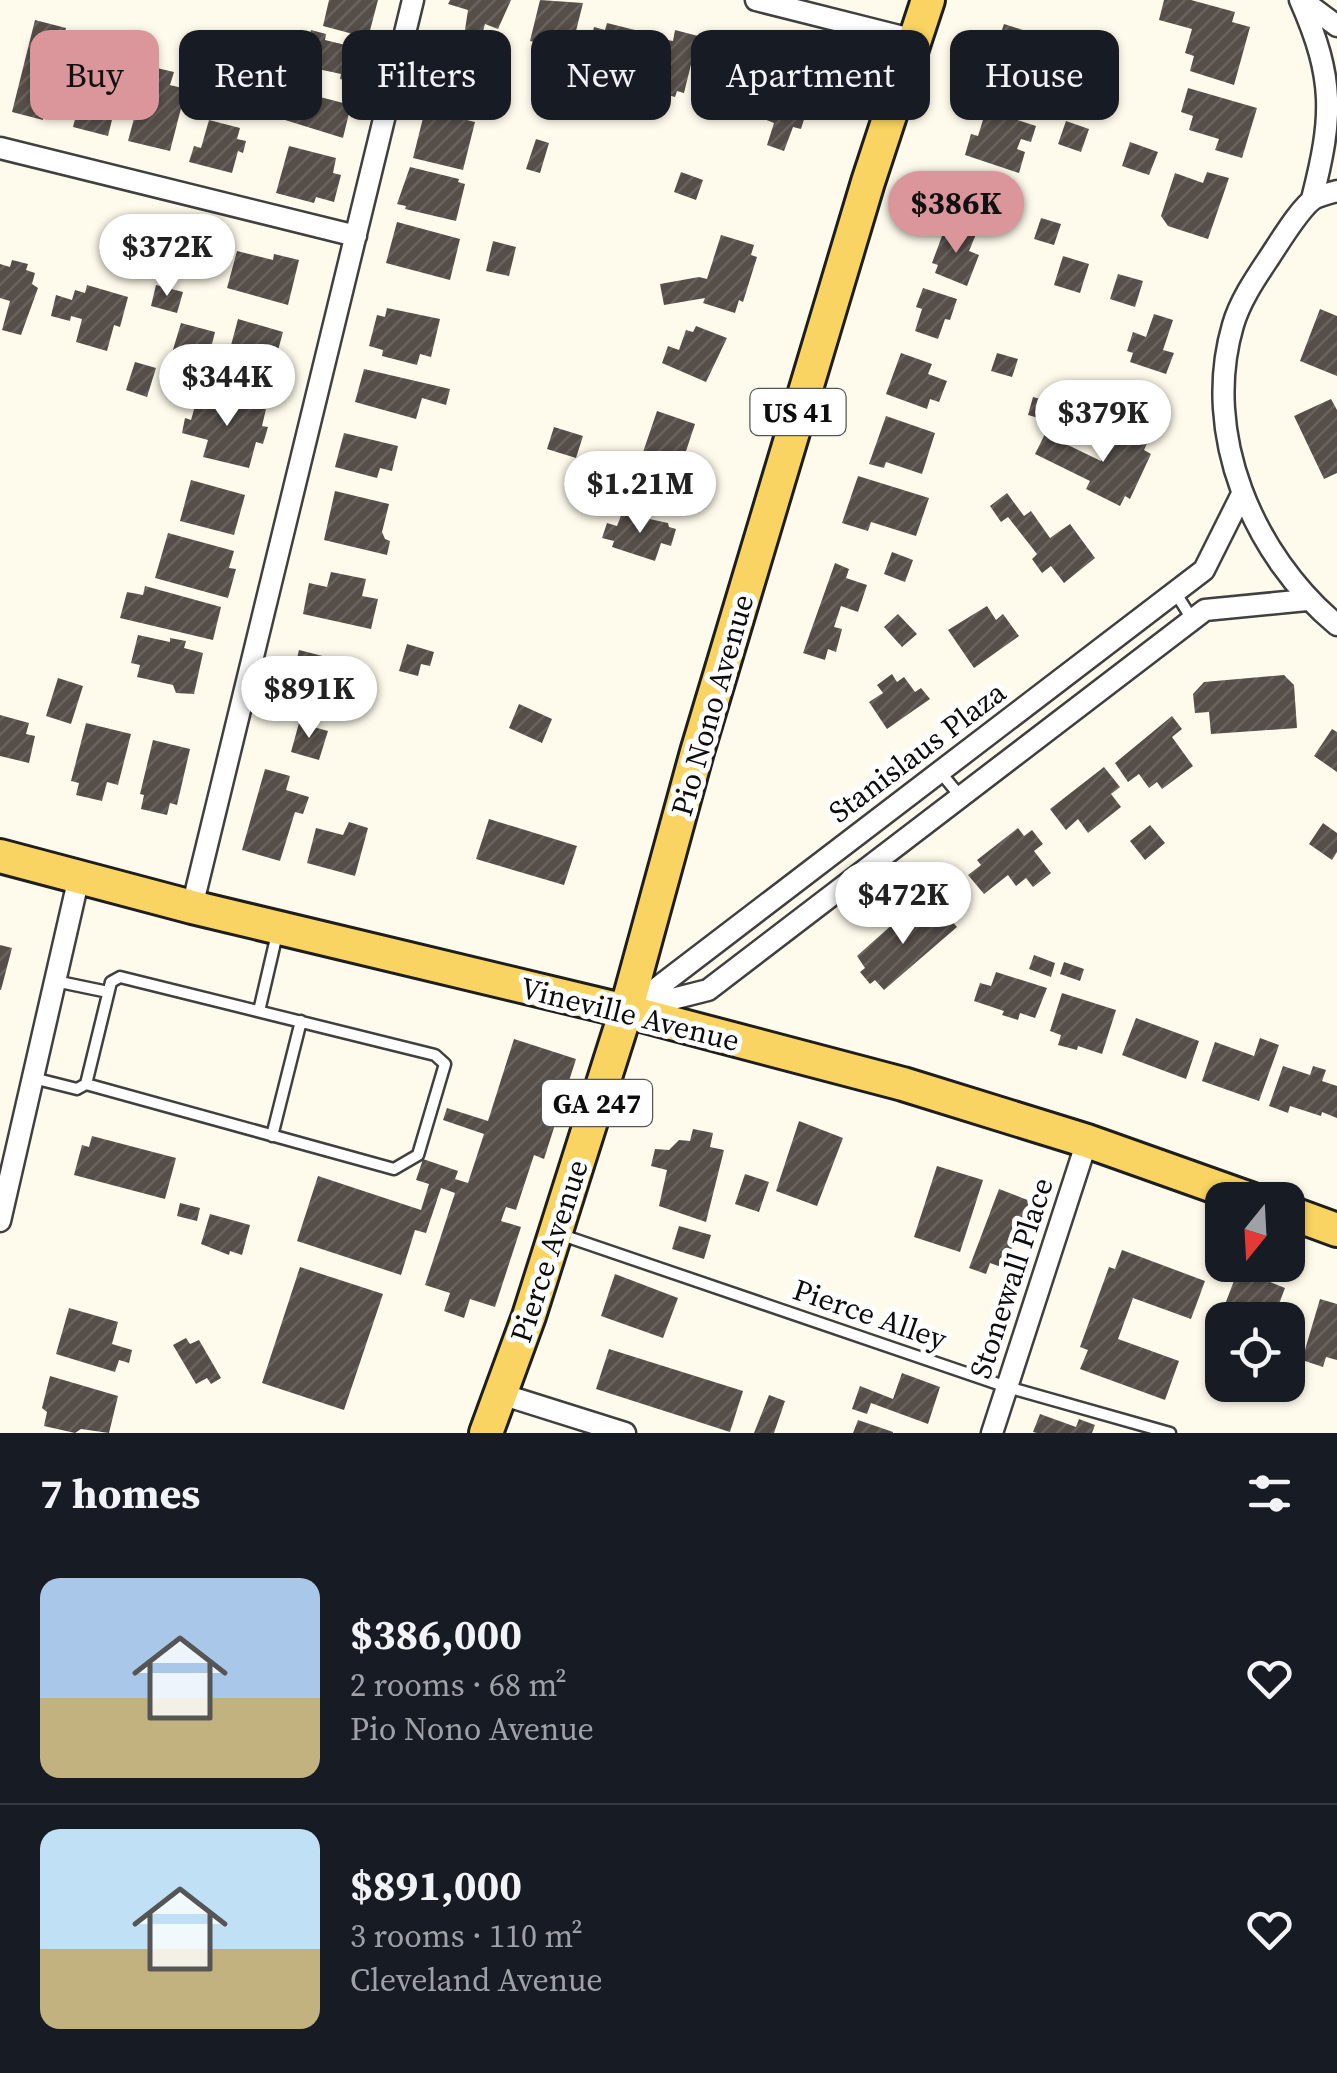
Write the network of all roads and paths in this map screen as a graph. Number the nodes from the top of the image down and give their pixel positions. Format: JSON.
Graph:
{"nodes":[{"id":1,"x":412,"y":0,"type":"edge"},
{"id":2,"x":756,"y":0,"type":"edge"},
{"id":3,"x":928,"y":0,"type":"edge"},
{"id":4,"x":1301,"y":0,"type":"edge"},
{"id":5,"x":1337,"y":26,"type":"edge"},
{"id":6,"x":875,"y":30,"type":"edge"},
{"id":7,"x":918,"y":30,"type":"edge"},
{"id":8,"x":889,"y":120,"type":"edge"},
{"id":9,"x":0,"y":148,"type":"edge"},
{"id":10,"x":1337,"y":191,"type":"edge"},
{"id":11,"x":1312,"y":199,"type":"junction"},
{"id":12,"x":356,"y":236,"type":"junction"},
{"id":13,"x":1241,"y":496,"type":"junction"},
{"id":14,"x":1176,"y":592,"type":"junction"},
{"id":15,"x":1307,"y":600,"type":"junction"},
{"id":16,"x":1192,"y":619,"type":"junction"},
{"id":17,"x":1337,"y":625,"type":"edge"},
{"id":18,"x":941,"y":772,"type":"junction"},
{"id":19,"x":960,"y":796,"type":"junction"},
{"id":20,"x":0,"y":856,"type":"edge"},
{"id":21,"x":79,"y":876,"type":"junction"},
{"id":22,"x":192,"y":907,"type":"junction"},
{"id":23,"x":278,"y":929,"type":"junction"},
{"id":24,"x":55,"y":981,"type":"junction"},
{"id":25,"x":108,"y":992,"type":"junction"},
{"id":26,"x":258,"y":1011,"type":"junction"},
{"id":27,"x":626,"y":1011,"type":"junction"},
{"id":28,"x":301,"y":1021,"type":"junction"},
{"id":29,"x":33,"y":1078,"type":"junction"},
{"id":30,"x":86,"y":1084,"type":"junction"},
{"id":31,"x":272,"y":1136,"type":"junction"},
{"id":32,"x":1087,"y":1141,"type":"junction"},
{"id":33,"x":1205,"y":1183,"type":"edge"},
{"id":34,"x":1305,"y":1218,"type":"edge"},
{"id":35,"x":0,"y":1221,"type":"edge"},
{"id":36,"x":1337,"y":1230,"type":"edge"},
{"id":37,"x":556,"y":1233,"type":"junction"},
{"id":38,"x":1007,"y":1387,"type":"junction"},
{"id":39,"x":501,"y":1394,"type":"junction"},
{"id":40,"x":610,"y":1431,"type":"edge"},
{"id":41,"x":486,"y":1433,"type":"edge"},
{"id":42,"x":992,"y":1433,"type":"edge"},
{"id":43,"x":1170,"y":1433,"type":"edge"}],
"edges":[{"from":1,"to":12,"type":"street"},
{"from":2,"to":6,"type":"street"},
{"from":3,"to":7,"type":"main road","name":"Pio Nono Avenue","number":"US 41"},
{"from":4,"to":5,"type":"street"},
{"from":4,"to":11,"type":"street"},
{"from":8,"to":27,"type":"main road","name":"Pio Nono Avenue","number":"US 41"},
{"from":9,"to":12,"type":"street"},
{"from":10,"to":11,"type":"street"},
{"from":11,"to":13,"type":"street"},
{"from":12,"to":22,"type":"street"},
{"from":13,"to":14,"type":"street","name":"Stanislaus Plaza"},
{"from":13,"to":15,"type":"street"},
{"from":14,"to":16,"type":"lane"},
{"from":14,"to":18,"type":"street","name":"Stanislaus Plaza"},
{"from":15,"to":16,"type":"street","name":"Stanislaus Plaza"},
{"from":15,"to":17,"type":"street"},
{"from":16,"to":19,"type":"street","name":"Stanislaus Plaza"},
{"from":18,"to":19,"type":"lane"},
{"from":18,"to":27,"type":"street","name":"Stanislaus Plaza"},
{"from":19,"to":27,"type":"street","name":"Stanislaus Plaza"},
{"from":20,"to":21,"type":"main road","name":"Vineville Avenue"},
{"from":21,"to":22,"type":"main road","name":"Vineville Avenue"},
{"from":21,"to":24,"type":"street"},
{"from":22,"to":23,"type":"main road","name":"Vineville Avenue"},
{"from":23,"to":26,"type":"lane"},
{"from":23,"to":27,"type":"main road","name":"Vineville Avenue"},
{"from":24,"to":25,"type":"lane"},
{"from":24,"to":29,"type":"street"},
{"from":25,"to":26,"type":"lane"},
{"from":25,"to":30,"type":"lane"},
{"from":26,"to":28,"type":"lane"},
{"from":27,"to":32,"type":"main road","name":"Vineville Avenue"},
{"from":27,"to":37,"type":"main road","name":"Pierce Avenue","number":"GA 247"},
{"from":28,"to":31,"type":"lane"},
{"from":28,"to":31,"type":"lane"},
{"from":29,"to":30,"type":"lane"},
{"from":29,"to":35,"type":"street"},
{"from":30,"to":31,"type":"lane"},
{"from":32,"to":33,"type":"main road","name":"Vineville Avenue"},
{"from":32,"to":38,"type":"street","name":"Stonewall Place"},
{"from":34,"to":36,"type":"main road"},
{"from":37,"to":38,"type":"lane","name":"Pierce Alley"},
{"from":37,"to":39,"type":"main road","name":"Pierce Avenue","number":"GA 247"},
{"from":38,"to":42,"type":"street","name":"Stonewall Place"},
{"from":38,"to":43,"type":"lane","name":"Pierce Alley"},
{"from":39,"to":40,"type":"street"},
{"from":39,"to":41,"type":"main road","name":"Pierce Avenue","number":"GA 247"}]}
